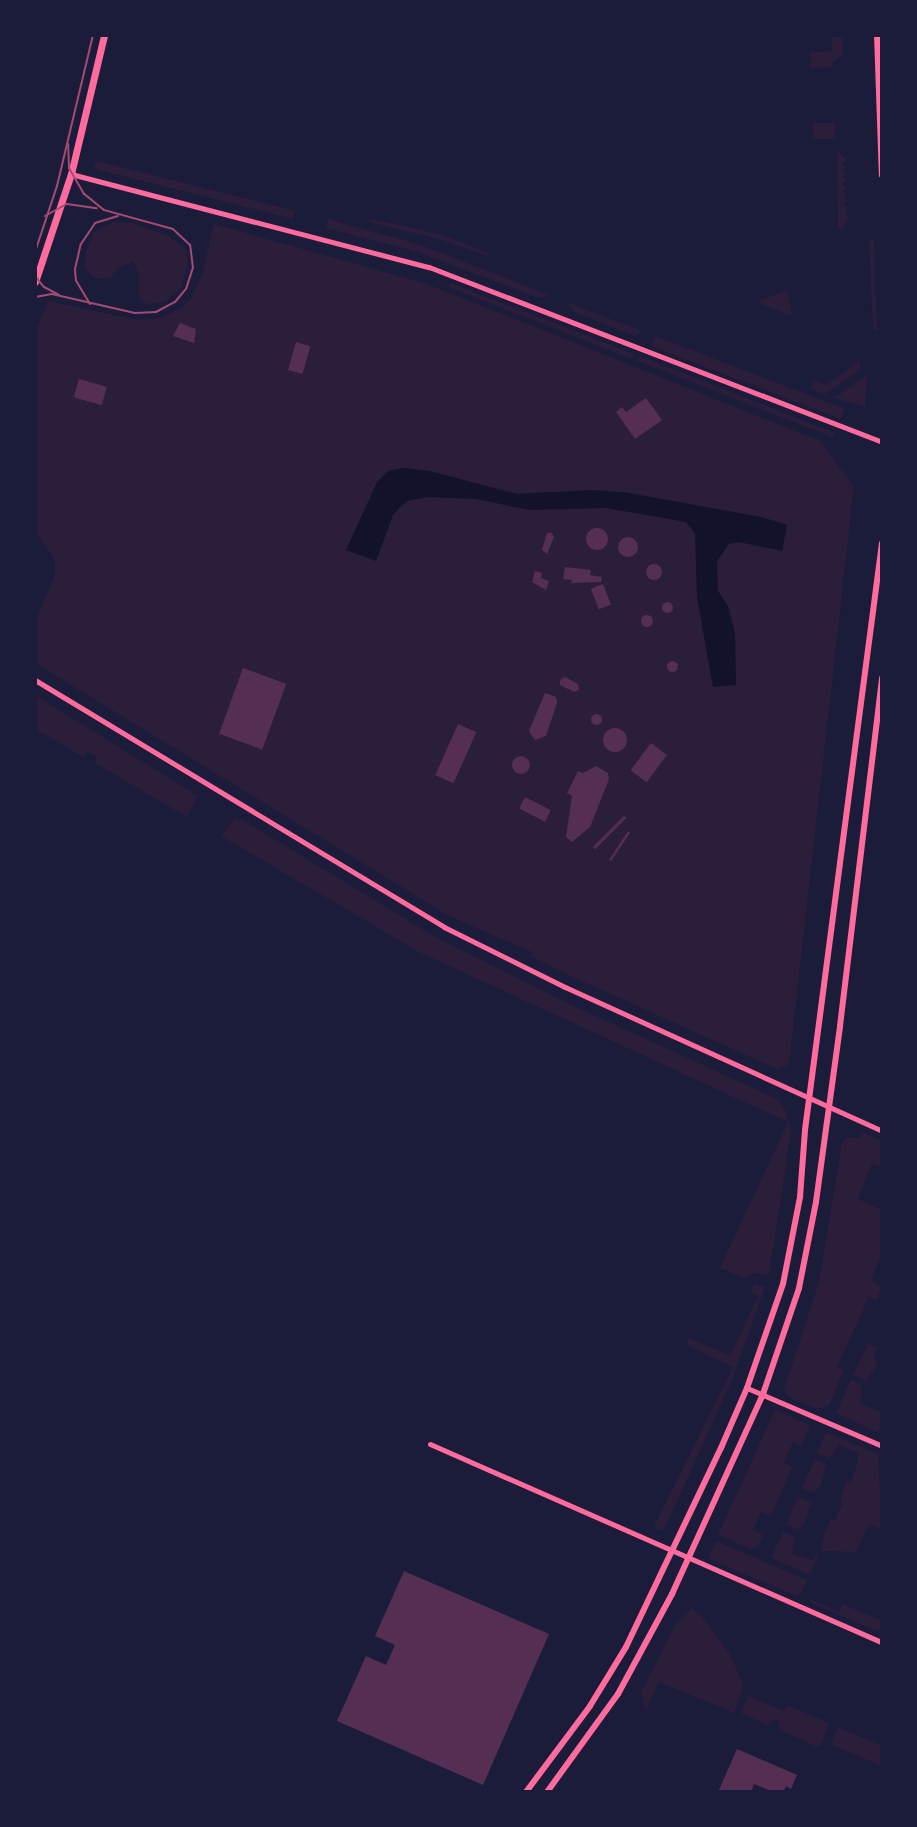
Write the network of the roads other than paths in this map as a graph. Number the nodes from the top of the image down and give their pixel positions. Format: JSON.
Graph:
{"nodes":[{"id":1,"x":104,"y":35,"type":"edge"},
{"id":2,"x":877,"y":35,"type":"edge"},
{"id":3,"x":71,"y":174,"type":"junction"},
{"id":4,"x":882,"y":175,"type":"edge"},
{"id":5,"x":35,"y":282,"type":"edge"},
{"id":6,"x":882,"y":442,"type":"edge"},
{"id":7,"x":882,"y":543,"type":"edge"},
{"id":8,"x":882,"y":678,"type":"edge"},
{"id":9,"x":35,"y":680,"type":"edge"},
{"id":10,"x":810,"y":1098,"type":"junction"},
{"id":11,"x":829,"y":1107,"type":"junction"},
{"id":12,"x":882,"y":1132,"type":"edge"},
{"id":13,"x":747,"y":1388,"type":"junction"},
{"id":14,"x":763,"y":1394,"type":"junction"},
{"id":15,"x":430,"y":1444,"type":"dead end"},
{"id":16,"x":882,"y":1446,"type":"edge"},
{"id":17,"x":673,"y":1550,"type":"junction"},
{"id":18,"x":689,"y":1558,"type":"junction"},
{"id":19,"x":882,"y":1642,"type":"edge"},
{"id":20,"x":526,"y":1792,"type":"edge"},
{"id":21,"x":547,"y":1792,"type":"edge"}],
"edges":[{"from":1,"to":3,"type":"main road"},
{"from":2,"to":4,"type":"street"},
{"from":3,"to":5,"type":"main road"},
{"from":3,"to":6,"type":"street"},
{"from":7,"to":10,"type":"street"},
{"from":8,"to":11,"type":"street"},
{"from":9,"to":10,"type":"street"},
{"from":10,"to":11,"type":"street"},
{"from":10,"to":13,"type":"street"},
{"from":11,"to":12,"type":"street"},
{"from":11,"to":14,"type":"street"},
{"from":13,"to":14,"type":"street"},
{"from":13,"to":17,"type":"street"},
{"from":14,"to":16,"type":"street"},
{"from":14,"to":18,"type":"street"},
{"from":15,"to":17,"type":"street"},
{"from":17,"to":18,"type":"street"},
{"from":17,"to":20,"type":"street"},
{"from":18,"to":19,"type":"street"},
{"from":18,"to":21,"type":"street"}]}
